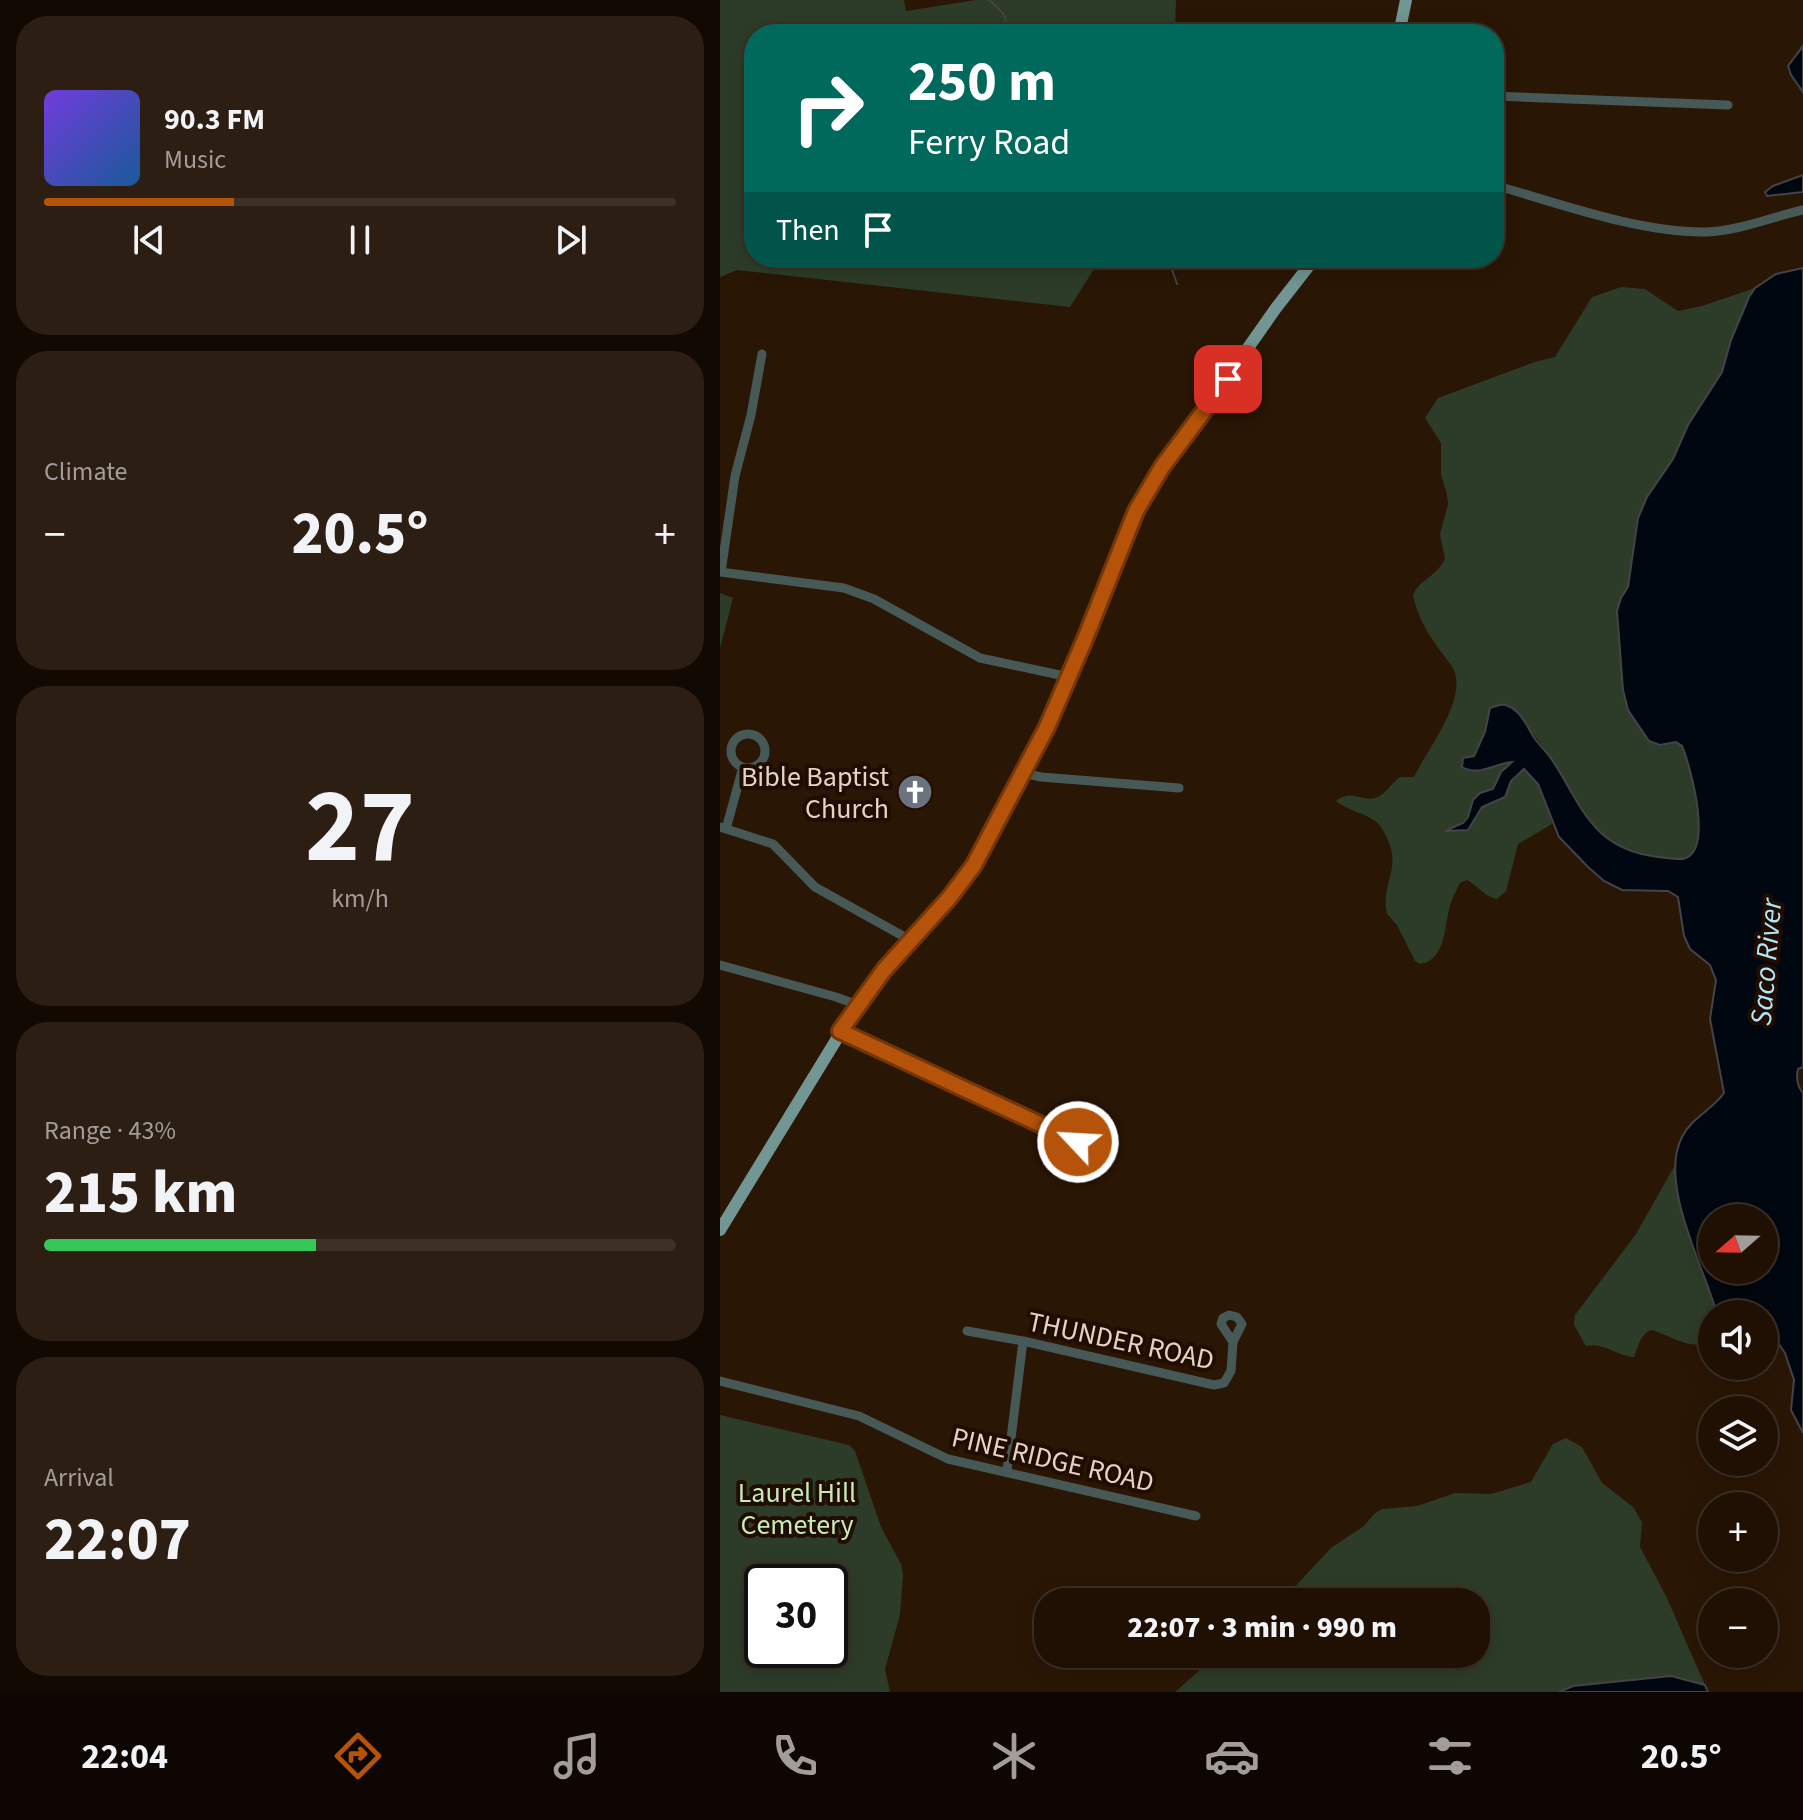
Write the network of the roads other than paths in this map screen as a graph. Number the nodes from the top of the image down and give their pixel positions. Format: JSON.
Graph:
{"nodes":[{"id":1,"x":1406,"y":0,"type":"edge"},
{"id":2,"x":1401,"y":24,"type":"edge"},
{"id":3,"x":1504,"y":96,"type":"edge"},
{"id":4,"x":1728,"y":105,"type":"dead end"},
{"id":5,"x":1504,"y":188,"type":"edge"},
{"id":6,"x":1803,"y":210,"type":"edge"},
{"id":7,"x":1307,"y":268,"type":"edge"},
{"id":8,"x":762,"y":354,"type":"dead end"},
{"id":9,"x":720,"y":572,"type":"edge"},
{"id":10,"x":1067,"y":681,"type":"junction"},
{"id":11,"x":743,"y":767,"type":"dead end"},
{"id":12,"x":1023,"y":773,"type":"junction"},
{"id":13,"x":1179,"y":788,"type":"dead end"},
{"id":14,"x":723,"y":828,"type":"edge"},
{"id":15,"x":910,"y":940,"type":"junction"},
{"id":16,"x":720,"y":965,"type":"edge"},
{"id":17,"x":858,"y":1005,"type":"junction"},
{"id":18,"x":840,"y":1031,"type":"junction"},
{"id":19,"x":1078,"y":1142,"type":"dead end"},
{"id":20,"x":720,"y":1230,"type":"edge"},
{"id":21,"x":967,"y":1331,"type":"dead end"},
{"id":22,"x":1023,"y":1341,"type":"junction"},
{"id":23,"x":1233,"y":1342,"type":"dead end"},
{"id":24,"x":720,"y":1381,"type":"edge"},
{"id":25,"x":1007,"y":1471,"type":"junction"},
{"id":26,"x":1196,"y":1516,"type":"dead end"}],
"edges":[{"from":1,"to":2,"type":"main road"},
{"from":3,"to":4,"type":"street"},
{"from":5,"to":6,"type":"street"},
{"from":7,"to":10,"type":"main road"},
{"from":8,"to":9,"type":"street"},
{"from":9,"to":10,"type":"street"},
{"from":10,"to":12,"type":"main road"},
{"from":11,"to":14,"type":"street"},
{"from":12,"to":13,"type":"street"},
{"from":12,"to":15,"type":"main road"},
{"from":14,"to":15,"type":"street"},
{"from":15,"to":17,"type":"main road"},
{"from":16,"to":17,"type":"street"},
{"from":17,"to":18,"type":"main road"},
{"from":18,"to":19,"type":"street"},
{"from":18,"to":20,"type":"main road"},
{"from":21,"to":22,"type":"street","name":"THUNDER ROAD"},
{"from":22,"to":23,"type":"street","name":"THUNDER ROAD"},
{"from":22,"to":25,"type":"street"},
{"from":24,"to":25,"type":"street","name":"PINE RIDGE ROAD"},
{"from":25,"to":26,"type":"street","name":"PINE RIDGE ROAD"}]}
